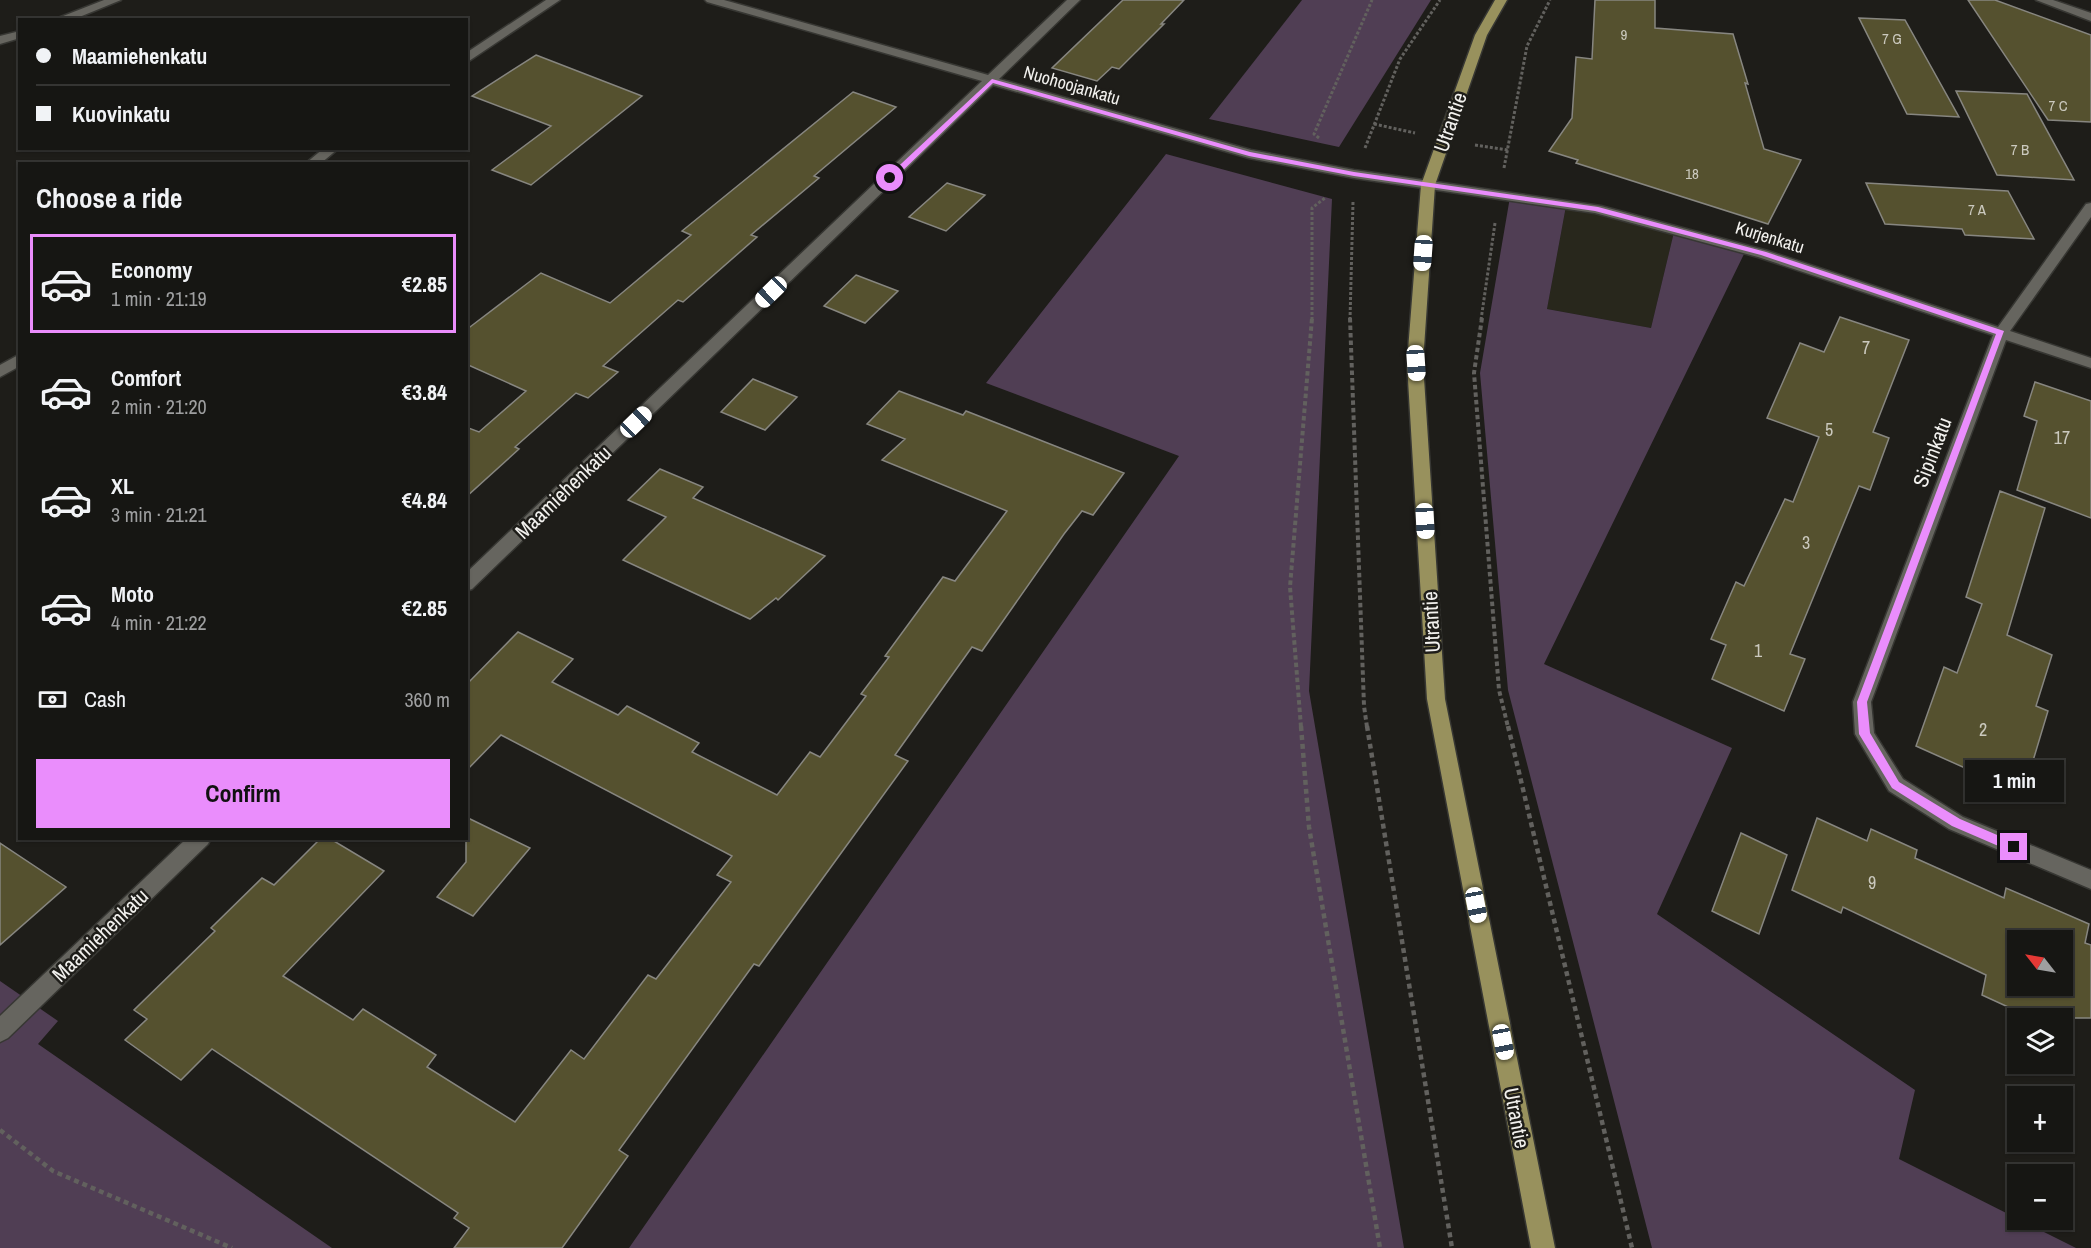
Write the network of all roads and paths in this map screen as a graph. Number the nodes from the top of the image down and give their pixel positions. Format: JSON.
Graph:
{"nodes":[{"id":1,"x":115,"y":0,"type":"edge"},
{"id":2,"x":554,"y":0,"type":"edge"},
{"id":3,"x":711,"y":0,"type":"edge"},
{"id":4,"x":1074,"y":0,"type":"edge"},
{"id":5,"x":1372,"y":0,"type":"edge"},
{"id":6,"x":1440,"y":0,"type":"edge"},
{"id":7,"x":1501,"y":0,"type":"edge"},
{"id":8,"x":1550,"y":0,"type":"edge"},
{"id":9,"x":2042,"y":0,"type":"edge"},
{"id":10,"x":2091,"y":17,"type":"edge"},
{"id":11,"x":65,"y":18,"type":"edge"},
{"id":12,"x":18,"y":35,"type":"edge"},
{"id":13,"x":0,"y":40,"type":"edge"},
{"id":14,"x":468,"y":58,"type":"edge"},
{"id":15,"x":992,"y":81,"type":"junction"},
{"id":16,"x":330,"y":150,"type":"edge"},
{"id":17,"x":314,"y":162,"type":"edge"},
{"id":18,"x":1354,"y":174,"type":"junction"},
{"id":19,"x":1428,"y":185,"type":"junction"},
{"id":20,"x":1499,"y":193,"type":"junction"},
{"id":21,"x":2091,"y":207,"type":"edge"},
{"id":22,"x":2001,"y":333,"type":"junction"},
{"id":23,"x":18,"y":360,"type":"edge"},
{"id":24,"x":2091,"y":363,"type":"edge"},
{"id":25,"x":0,"y":372,"type":"edge"},
{"id":26,"x":468,"y":582,"type":"edge"},
{"id":27,"x":199,"y":840,"type":"edge"},
{"id":28,"x":2091,"y":880,"type":"edge"},
{"id":29,"x":0,"y":1031,"type":"edge"},
{"id":30,"x":0,"y":1130,"type":"edge"},
{"id":31,"x":232,"y":1248,"type":"edge"},
{"id":32,"x":1380,"y":1248,"type":"edge"},
{"id":33,"x":1452,"y":1248,"type":"edge"},
{"id":34,"x":1543,"y":1248,"type":"edge"},
{"id":35,"x":1632,"y":1248,"type":"edge"}],
"edges":[{"from":1,"to":11,"type":"street"},
{"from":2,"to":14,"type":"street"},
{"from":3,"to":15,"type":"street","name":"Nuohoojankatu"},
{"from":4,"to":15,"type":"street","name":"Maamiehenkatu"},
{"from":5,"to":18,"type":"path"},
{"from":6,"to":18,"type":"path"},
{"from":7,"to":19,"type":"main road","name":"Utrantie"},
{"from":8,"to":20,"type":"path"},
{"from":9,"to":10,"type":"street"},
{"from":12,"to":13,"type":"street"},
{"from":15,"to":18,"type":"street","name":"Nuohoojankatu"},
{"from":15,"to":26,"type":"street","name":"Maamiehenkatu"},
{"from":16,"to":17,"type":"street"},
{"from":18,"to":19,"type":"street","name":"Nuohoojankatu"},
{"from":18,"to":32,"type":"path"},
{"from":18,"to":33,"type":"path"},
{"from":19,"to":20,"type":"street","name":"Kurjenkatu"},
{"from":19,"to":34,"type":"main road","name":"Utrantie"},
{"from":20,"to":22,"type":"street","name":"Kurjenkatu"},
{"from":20,"to":35,"type":"path"},
{"from":21,"to":22,"type":"street","name":"Sipinkatu"},
{"from":22,"to":24,"type":"street","name":"Kurjenkatu"},
{"from":22,"to":28,"type":"street","name":"Sipinkatu"},
{"from":23,"to":25,"type":"street"},
{"from":27,"to":29,"type":"street","name":"Maamiehenkatu"},
{"from":30,"to":31,"type":"path"}]}
